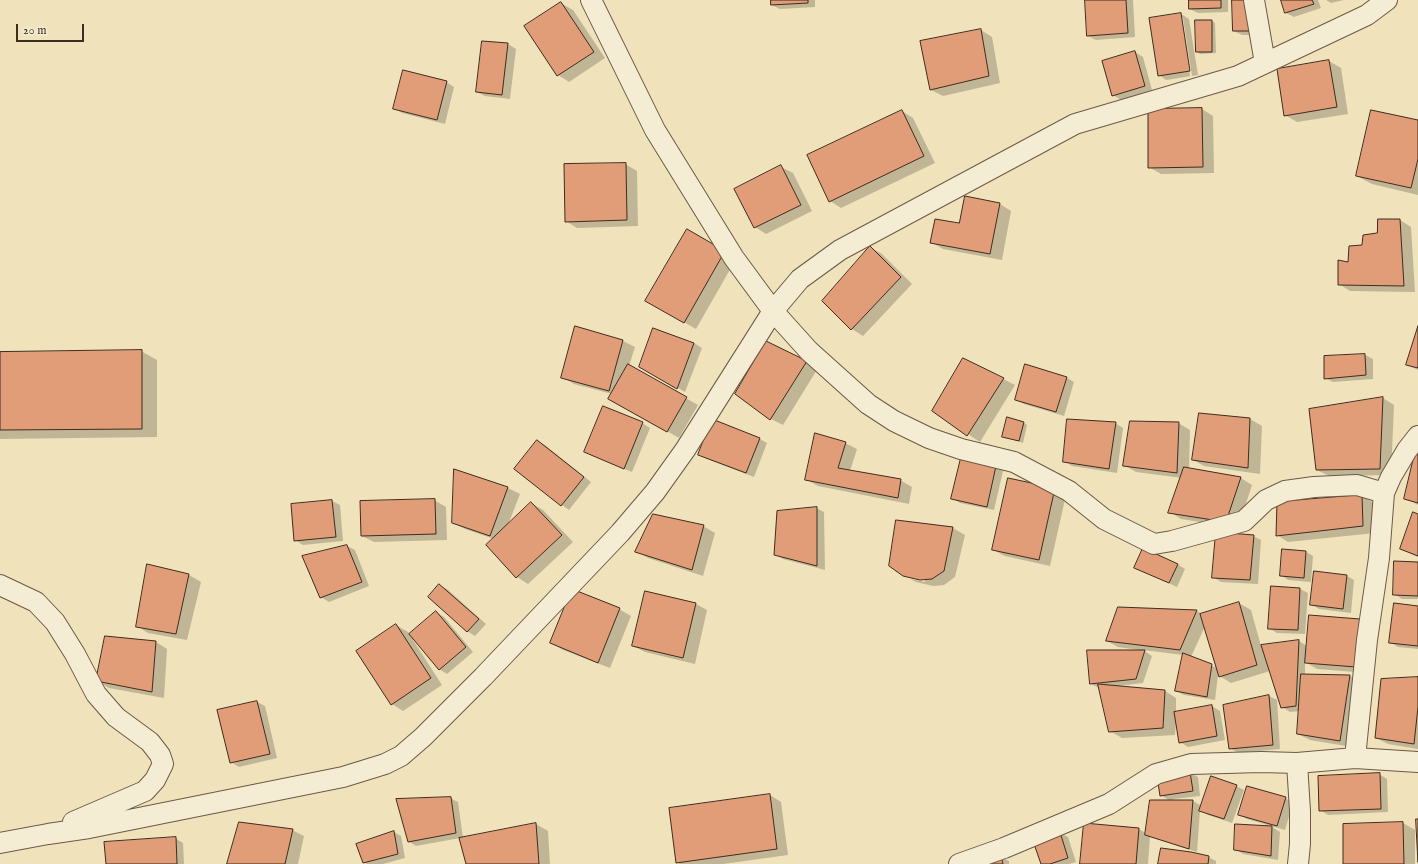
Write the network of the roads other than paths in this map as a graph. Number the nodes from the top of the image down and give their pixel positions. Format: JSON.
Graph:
{"nodes":[{"id":1,"x":591,"y":0,"type":"edge"},
{"id":2,"x":1254,"y":0,"type":"edge"},
{"id":3,"x":1387,"y":0,"type":"edge"},
{"id":4,"x":1265,"y":63,"type":"junction"},
{"id":5,"x":773,"y":311,"type":"junction"},
{"id":6,"x":1418,"y":436,"type":"edge"},
{"id":7,"x":1384,"y":493,"type":"junction"},
{"id":8,"x":0,"y":585,"type":"edge"},
{"id":9,"x":1355,"y":758,"type":"junction"},
{"id":10,"x":1418,"y":762,"type":"edge"},
{"id":11,"x":1297,"y":763,"type":"junction"},
{"id":12,"x":48,"y":834,"type":"junction"},
{"id":13,"x":0,"y":843,"type":"edge"},
{"id":14,"x":959,"y":864,"type":"edge"},
{"id":15,"x":1298,"y":864,"type":"edge"}],
"edges":[{"from":1,"to":5,"type":"street"},
{"from":2,"to":4,"type":"street"},
{"from":3,"to":4,"type":"street"},
{"from":4,"to":5,"type":"street"},
{"from":5,"to":7,"type":"street"},
{"from":5,"to":12,"type":"street"},
{"from":6,"to":7,"type":"street"},
{"from":7,"to":9,"type":"street"},
{"from":8,"to":12,"type":"street"},
{"from":9,"to":10,"type":"street"},
{"from":9,"to":11,"type":"street"},
{"from":11,"to":14,"type":"street"},
{"from":11,"to":15,"type":"street"},
{"from":12,"to":13,"type":"street"}]}
